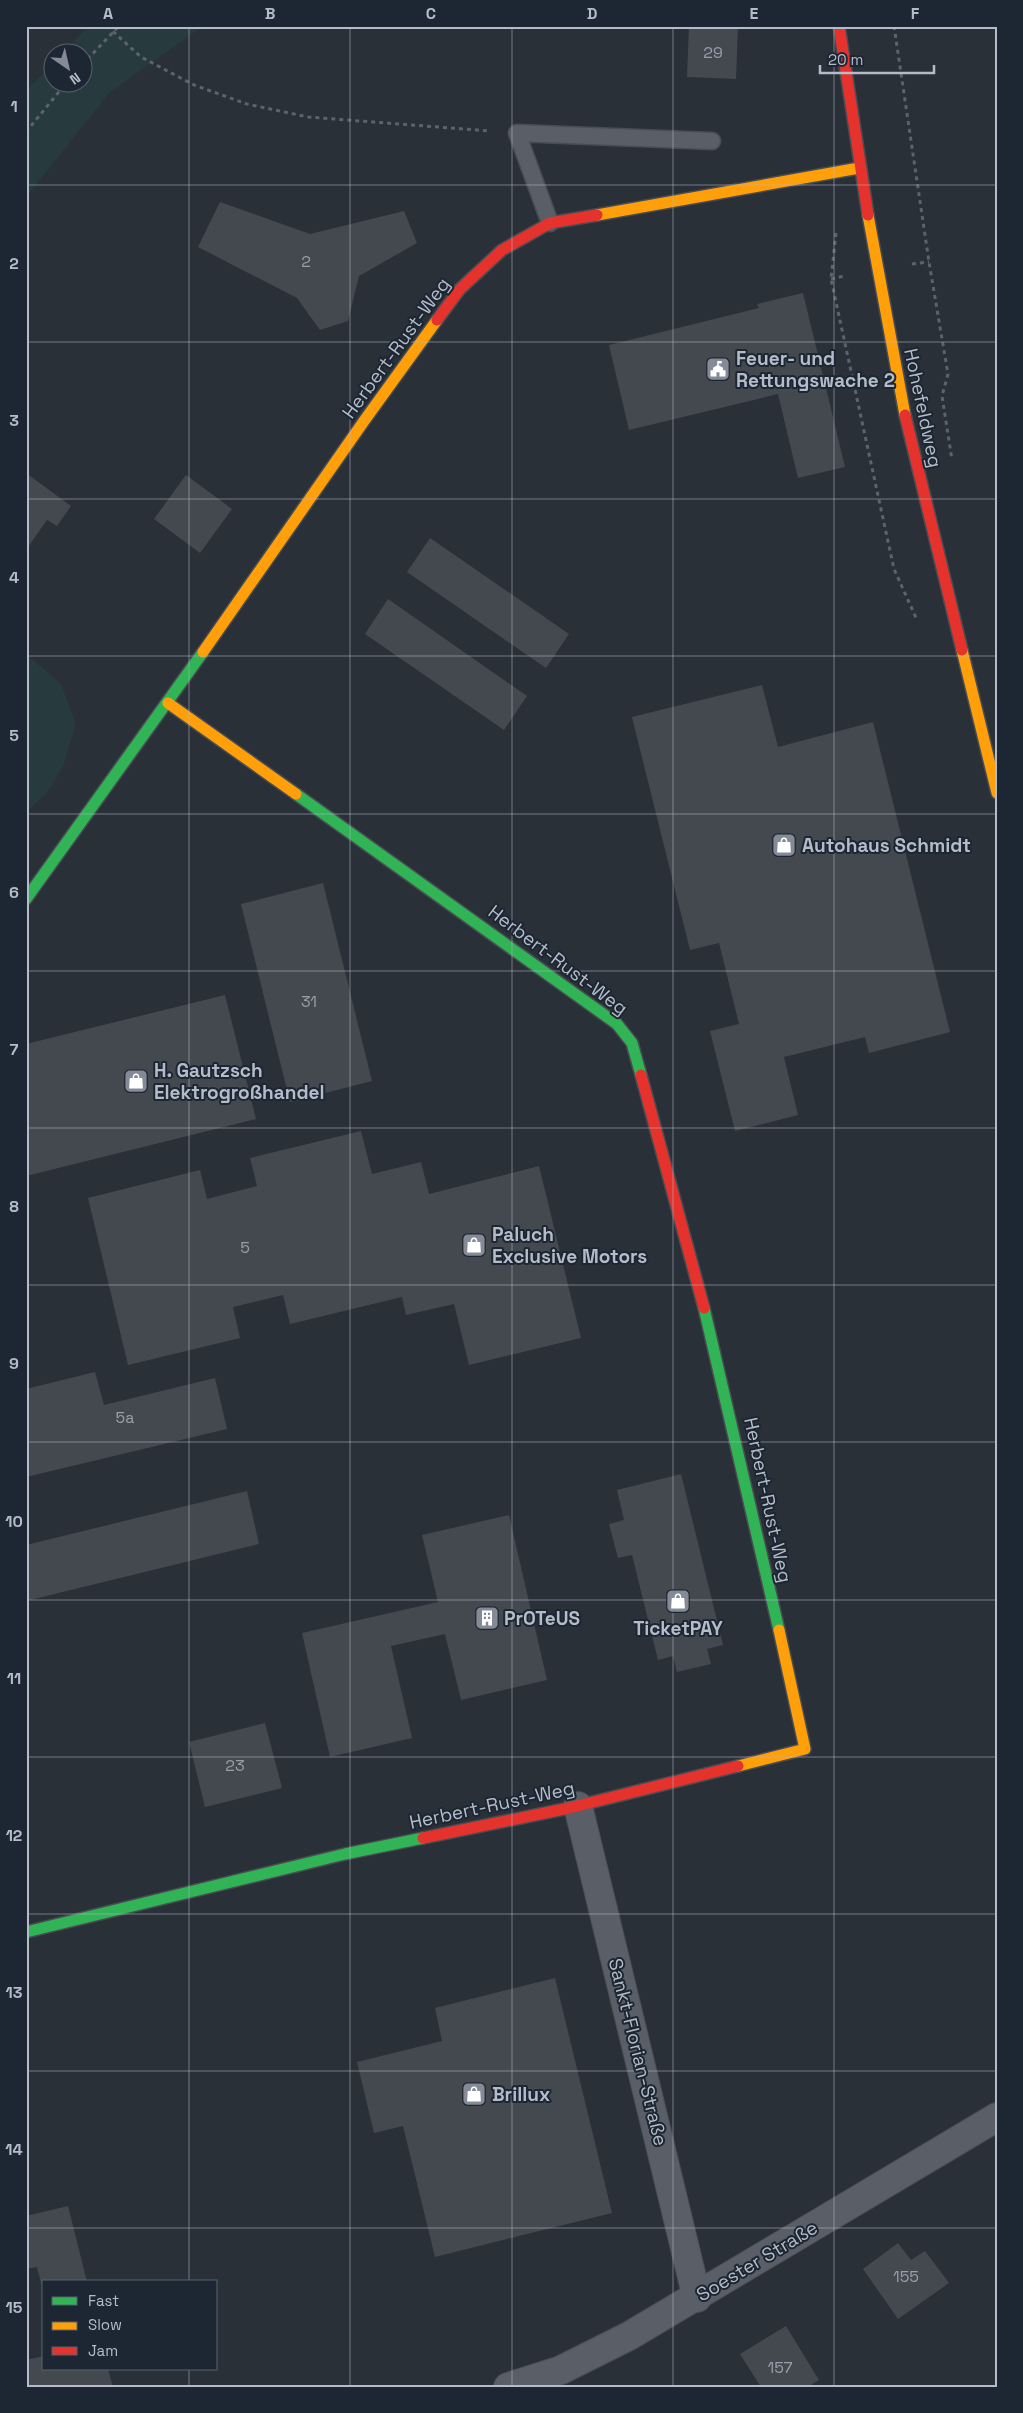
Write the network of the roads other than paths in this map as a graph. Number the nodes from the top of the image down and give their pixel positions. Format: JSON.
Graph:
{"nodes":[{"id":1,"x":839,"y":26,"type":"edge"},
{"id":2,"x":712,"y":141,"type":"dead end"},
{"id":3,"x":859,"y":168,"type":"junction"},
{"id":4,"x":550,"y":223,"type":"junction"},
{"id":5,"x":168,"y":703,"type":"junction"},
{"id":6,"x":997,"y":793,"type":"edge"},
{"id":7,"x":26,"y":899,"type":"edge"},
{"id":8,"x":578,"y":1806,"type":"junction"},
{"id":9,"x":26,"y":1932,"type":"edge"},
{"id":10,"x":997,"y":2117,"type":"edge"},
{"id":11,"x":697,"y":2298,"type":"junction"},
{"id":12,"x":508,"y":2387,"type":"edge"}],
"edges":[{"from":1,"to":3,"type":"street","name":"Hohefeldweg"},
{"from":2,"to":4,"type":"lane"},
{"from":3,"to":4,"type":"street","name":"Herbert-Rust-Weg"},
{"from":3,"to":6,"type":"street","name":"Hohefeldweg"},
{"from":4,"to":5,"type":"street","name":"Herbert-Rust-Weg"},
{"from":5,"to":7,"type":"street","name":"Herbert-Rust-Weg"},
{"from":5,"to":8,"type":"street","name":"Herbert-Rust-Weg"},
{"from":8,"to":9,"type":"street","name":"Herbert-Rust-Weg"},
{"from":8,"to":11,"type":"street","name":"Sankt-Florian-Straße"},
{"from":10,"to":11,"type":"street","name":"Soester Straße"},
{"from":11,"to":12,"type":"street","name":"Soester Straße"}]}
